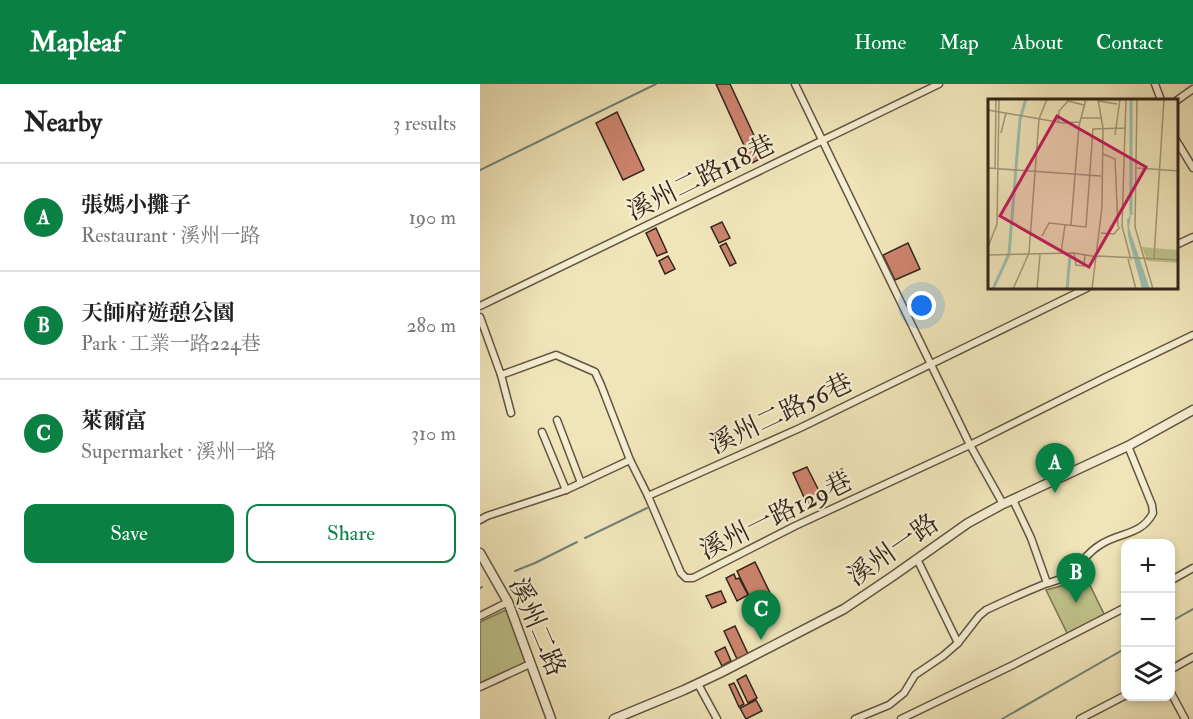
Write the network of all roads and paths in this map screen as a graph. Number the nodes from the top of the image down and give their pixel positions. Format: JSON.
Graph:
{"nodes":[{"id":1,"x":795,"y":84,"type":"edge"},
{"id":2,"x":939,"y":84,"type":"edge"},
{"id":3,"x":1155,"y":84,"type":"edge"},
{"id":4,"x":1193,"y":89,"type":"edge"},
{"id":5,"x":1161,"y":99,"type":"edge"},
{"id":6,"x":1178,"y":100,"type":"edge"},
{"id":7,"x":822,"y":141,"type":"junction"},
{"id":8,"x":1178,"y":143,"type":"edge"},
{"id":9,"x":1193,"y":168,"type":"edge"},
{"id":10,"x":1193,"y":237,"type":"edge"},
{"id":11,"x":1178,"y":244,"type":"edge"},
{"id":12,"x":1083,"y":290,"type":"edge"},
{"id":13,"x":480,"y":306,"type":"edge"},
{"id":14,"x":480,"y":317,"type":"edge"},
{"id":15,"x":1193,"y":335,"type":"edge"},
{"id":16,"x":930,"y":364,"type":"junction"},
{"id":17,"x":501,"y":375,"type":"junction"},
{"id":18,"x":1193,"y":410,"type":"edge"},
{"id":19,"x":511,"y":413,"type":"dead end"},
{"id":20,"x":556,"y":420,"type":"dead end"},
{"id":21,"x":543,"y":432,"type":"dead end"},
{"id":22,"x":970,"y":446,"type":"junction"},
{"id":23,"x":1128,"y":446,"type":"junction"},
{"id":24,"x":630,"y":460,"type":"junction"},
{"id":25,"x":580,"y":483,"type":"junction"},
{"id":26,"x":566,"y":490,"type":"junction"},
{"id":27,"x":648,"y":496,"type":"junction"},
{"id":28,"x":1013,"y":500,"type":"junction"},
{"id":29,"x":1003,"y":504,"type":"junction"},
{"id":30,"x":480,"y":520,"type":"edge"},
{"id":31,"x":480,"y":553,"type":"edge"},
{"id":32,"x":917,"y":559,"type":"junction"},
{"id":33,"x":1193,"y":568,"type":"edge"},
{"id":34,"x":1175,"y":578,"type":"edge"},
{"id":35,"x":1047,"y":583,"type":"junction"},
{"id":36,"x":507,"y":602,"type":"junction"},
{"id":37,"x":1121,"y":609,"type":"edge"},
{"id":38,"x":480,"y":616,"type":"edge"},
{"id":39,"x":958,"y":643,"type":"junction"},
{"id":40,"x":1193,"y":657,"type":"edge"},
{"id":41,"x":530,"y":664,"type":"junction"},
{"id":42,"x":1175,"y":667,"type":"edge"},
{"id":43,"x":698,"y":684,"type":"junction"},
{"id":44,"x":480,"y":687,"type":"edge"},
{"id":45,"x":1121,"y":697,"type":"edge"},
{"id":46,"x":1175,"y":700,"type":"edge"},
{"id":47,"x":551,"y":719,"type":"edge"},
{"id":48,"x":614,"y":719,"type":"edge"},
{"id":49,"x":717,"y":719,"type":"edge"},
{"id":50,"x":855,"y":719,"type":"edge"},
{"id":51,"x":901,"y":719,"type":"edge"},
{"id":52,"x":1080,"y":719,"type":"edge"},
{"id":53,"x":1185,"y":719,"type":"edge"}],
"edges":[{"from":1,"to":7,"type":"street"},
{"from":2,"to":7,"type":"street","name":"溪州二路118巷"},
{"from":3,"to":5,"type":"street"},
{"from":4,"to":6,"type":"street"},
{"from":7,"to":13,"type":"street","name":"溪州二路118巷"},
{"from":7,"to":16,"type":"street"},
{"from":8,"to":9,"type":"street"},
{"from":10,"to":11,"type":"street"},
{"from":12,"to":16,"type":"street","name":"溪州二路56巷"},
{"from":14,"to":17,"type":"street"},
{"from":15,"to":22,"type":"street","name":"溪州一路129巷"},
{"from":16,"to":22,"type":"street"},
{"from":16,"to":27,"type":"street","name":"溪州二路56巷"},
{"from":17,"to":19,"type":"street"},
{"from":17,"to":24,"type":"street","name":"溪州一路129巷"},
{"from":18,"to":23,"type":"street","name":"溪州一路"},
{"from":20,"to":25,"type":"street"},
{"from":21,"to":26,"type":"street"},
{"from":22,"to":27,"type":"street","name":"溪州一路129巷"},
{"from":22,"to":29,"type":"street"},
{"from":23,"to":28,"type":"street","name":"溪州一路"},
{"from":23,"to":35,"type":"street"},
{"from":24,"to":25,"type":"street"},
{"from":24,"to":27,"type":"street","name":"溪州一路129巷"},
{"from":25,"to":26,"type":"street"},
{"from":26,"to":30,"type":"street"},
{"from":28,"to":29,"type":"street","name":"溪州一路"},
{"from":28,"to":35,"type":"street"},
{"from":29,"to":32,"type":"street","name":"溪州一路"},
{"from":31,"to":36,"type":"street","name":"溪州二路"},
{"from":32,"to":39,"type":"street"},
{"from":32,"to":43,"type":"street","name":"溪州一路"},
{"from":33,"to":34,"type":"street"},
{"from":35,"to":39,"type":"street"},
{"from":36,"to":38,"type":"street"},
{"from":36,"to":41,"type":"street","name":"溪州二路"},
{"from":37,"to":51,"type":"street"},
{"from":39,"to":50,"type":"street"},
{"from":40,"to":42,"type":"street"},
{"from":41,"to":44,"type":"street"},
{"from":41,"to":47,"type":"street","name":"溪州二路"},
{"from":43,"to":48,"type":"street","name":"溪州一路"},
{"from":43,"to":49,"type":"street"},
{"from":45,"to":52,"type":"street"},
{"from":46,"to":53,"type":"street"}]}
